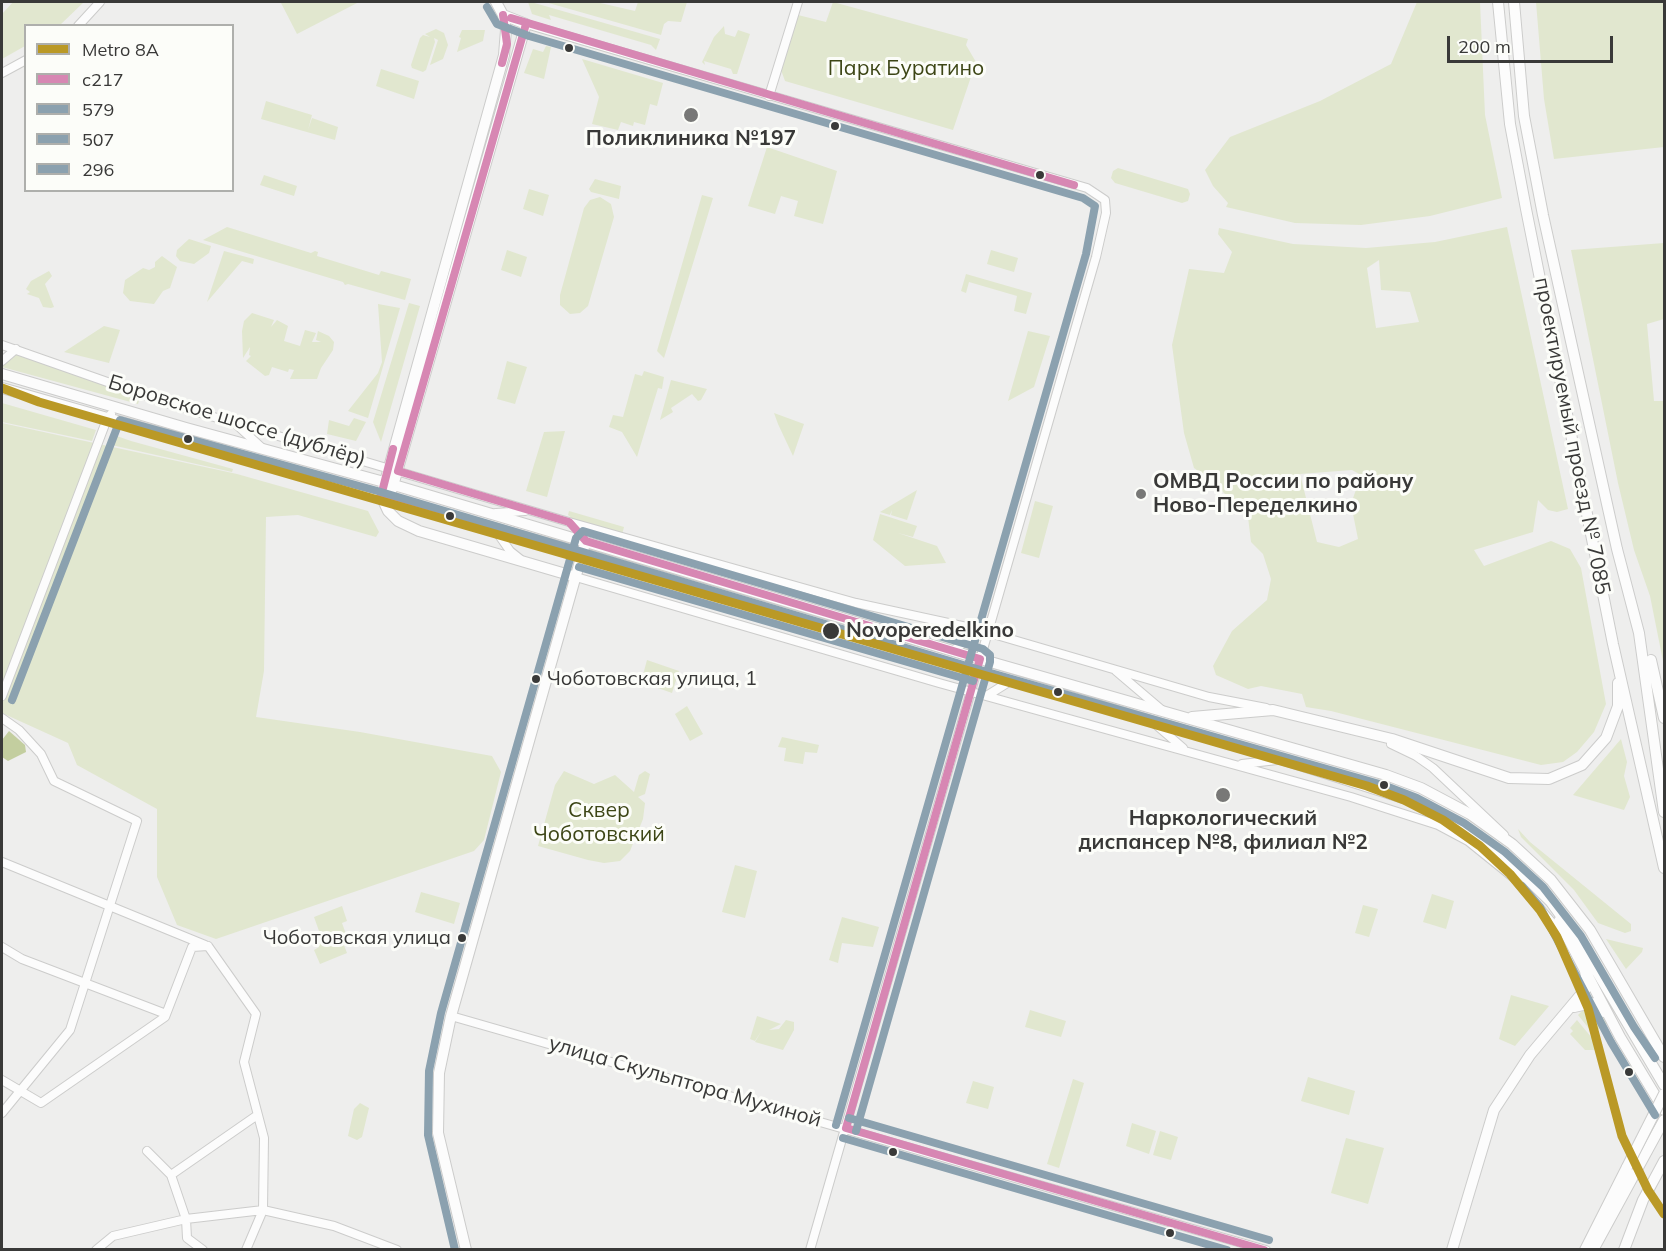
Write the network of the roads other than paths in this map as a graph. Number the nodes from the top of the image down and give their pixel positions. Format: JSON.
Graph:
{"nodes":[{"id":1,"x":100,"y":2,"type":"edge"},
{"id":2,"x":496,"y":2,"type":"edge"},
{"id":3,"x":798,"y":2,"type":"edge"},
{"id":4,"x":1498,"y":2,"type":"edge"},
{"id":5,"x":1514,"y":2,"type":"edge"},
{"id":6,"x":503,"y":15,"type":"junction"},
{"id":7,"x":80,"y":24,"type":"edge"},
{"id":8,"x":526,"y":24,"type":"junction"},
{"id":9,"x":24,"y":61,"type":"edge"},
{"id":10,"x":2,"y":73,"type":"edge"},
{"id":11,"x":769,"y":96,"type":"junction"},
{"id":12,"x":2,"y":345,"type":"edge"},
{"id":13,"x":16,"y":350,"type":"junction"},
{"id":14,"x":2,"y":361,"type":"edge"},
{"id":15,"x":2,"y":374,"type":"edge"},
{"id":16,"x":2,"y":388,"type":"edge"},
{"id":17,"x":117,"y":408,"type":"junction"},
{"id":18,"x":107,"y":419,"type":"junction"},
{"id":19,"x":237,"y":424,"type":"junction"},
{"id":20,"x":264,"y":449,"type":"junction"},
{"id":21,"x":392,"y":469,"type":"junction"},
{"id":22,"x":389,"y":483,"type":"junction"},
{"id":23,"x":386,"y":497,"type":"junction"},
{"id":24,"x":531,"y":511,"type":"junction"},
{"id":25,"x":485,"y":513,"type":"junction"},
{"id":26,"x":569,"y":522,"type":"junction"},
{"id":27,"x":493,"y":528,"type":"junction"},
{"id":28,"x":586,"y":541,"type":"junction"},
{"id":29,"x":1617,"y":549,"type":"junction"},
{"id":30,"x":582,"y":554,"type":"junction"},
{"id":31,"x":524,"y":561,"type":"junction"},
{"id":32,"x":576,"y":577,"type":"junction"},
{"id":33,"x":976,"y":629,"type":"junction"},
{"id":34,"x":987,"y":632,"type":"junction"},
{"id":35,"x":1613,"y":644,"type":"junction"},
{"id":36,"x":953,"y":651,"type":"junction"},
{"id":37,"x":980,"y":659,"type":"junction"},
{"id":38,"x":1113,"y":669,"type":"junction"},
{"id":39,"x":977,"y":670,"type":"junction"},
{"id":40,"x":1012,"y":680,"type":"junction"},
{"id":41,"x":970,"y":691,"type":"junction"},
{"id":42,"x":988,"y":695,"type":"junction"},
{"id":43,"x":2,"y":696,"type":"edge"},
{"id":44,"x":1273,"y":710,"type":"junction"},
{"id":45,"x":1166,"y":713,"type":"junction"},
{"id":46,"x":1179,"y":717,"type":"junction"},
{"id":47,"x":2,"y":718,"type":"edge"},
{"id":48,"x":1665,"y":718,"type":"edge"},
{"id":49,"x":1152,"y":721,"type":"junction"},
{"id":50,"x":1360,"y":733,"type":"junction"},
{"id":51,"x":1185,"y":751,"type":"junction"},
{"id":52,"x":1284,"y":760,"type":"junction"},
{"id":53,"x":1233,"y":764,"type":"junction"},
{"id":54,"x":1379,"y":788,"type":"junction"},
{"id":55,"x":1396,"y":810,"type":"junction"},
{"id":56,"x":1665,"y":812,"type":"edge"},
{"id":57,"x":1512,"y":844,"type":"junction"},
{"id":58,"x":2,"y":862,"type":"edge"},
{"id":59,"x":1665,"y":868,"type":"edge"},
{"id":60,"x":1541,"y":890,"type":"junction"},
{"id":61,"x":109,"y":907,"type":"junction"},
{"id":62,"x":2,"y":946,"type":"edge"},
{"id":63,"x":208,"y":946,"type":"junction"},
{"id":64,"x":1571,"y":946,"type":"junction"},
{"id":65,"x":1585,"y":970,"type":"junction"},
{"id":66,"x":85,"y":984,"type":"junction"},
{"id":67,"x":1568,"y":1011,"type":"junction"},
{"id":68,"x":166,"y":1014,"type":"junction"},
{"id":69,"x":451,"y":1016,"type":"junction"},
{"id":70,"x":1610,"y":1019,"type":"junction"},
{"id":71,"x":1665,"y":1055,"type":"edge"},
{"id":72,"x":2,"y":1080,"type":"edge"},
{"id":73,"x":1665,"y":1085,"type":"edge"},
{"id":74,"x":21,"y":1090,"type":"junction"},
{"id":75,"x":1665,"y":1094,"type":"edge"},
{"id":76,"x":1665,"y":1110,"type":"edge"},
{"id":77,"x":2,"y":1113,"type":"edge"},
{"id":78,"x":256,"y":1116,"type":"junction"},
{"id":79,"x":1665,"y":1120,"type":"edge"},
{"id":80,"x":846,"y":1128,"type":"junction"},
{"id":81,"x":147,"y":1150,"type":"dead end"},
{"id":82,"x":1665,"y":1161,"type":"edge"},
{"id":83,"x":171,"y":1175,"type":"junction"},
{"id":84,"x":263,"y":1209,"type":"junction"},
{"id":85,"x":186,"y":1219,"type":"junction"},
{"id":86,"x":380,"y":1246,"type":"edge"},
{"id":87,"x":96,"y":1250,"type":"edge"},
{"id":88,"x":204,"y":1250,"type":"edge"},
{"id":89,"x":246,"y":1250,"type":"edge"},
{"id":90,"x":397,"y":1250,"type":"edge"},
{"id":91,"x":466,"y":1250,"type":"edge"},
{"id":92,"x":810,"y":1250,"type":"edge"},
{"id":93,"x":1266,"y":1250,"type":"edge"},
{"id":94,"x":1452,"y":1250,"type":"edge"},
{"id":95,"x":1585,"y":1250,"type":"edge"},
{"id":96,"x":1593,"y":1250,"type":"edge"},
{"id":97,"x":1624,"y":1250,"type":"edge"}],
"edges":[{"from":1,"to":7,"type":"street"},
{"from":2,"to":6,"type":"main road"},
{"from":3,"to":11,"type":"street"},
{"from":4,"to":35,"type":"main road","name":"проектируемый проезд № 7085"},
{"from":5,"to":29,"type":"main road","name":"проектируемый проезд № 7085"},
{"from":6,"to":8,"type":"main road"},
{"from":6,"to":21,"type":"main road"},
{"from":8,"to":11,"type":"street"},
{"from":8,"to":21,"type":"main road"},
{"from":9,"to":10,"type":"street"},
{"from":11,"to":34,"type":"street"},
{"from":12,"to":13,"type":"street","name":"Боровское шоссе (дублёр)"},
{"from":13,"to":14,"type":"street"},
{"from":13,"to":19,"type":"street","name":"Боровское шоссе (дублёр)"},
{"from":15,"to":17,"type":"main road"},
{"from":16,"to":18,"type":"main road"},
{"from":17,"to":18,"type":"street"},
{"from":17,"to":20,"type":"main road"},
{"from":18,"to":23,"type":"main road"},
{"from":18,"to":43,"type":"street"},
{"from":19,"to":20,"type":"street"},
{"from":19,"to":21,"type":"street","name":"Боровское шоссе (дублёр)"},
{"from":20,"to":22,"type":"main road"},
{"from":21,"to":22,"type":"main road"},
{"from":21,"to":24,"type":"street","name":"Боровское шоссе (дублёр)"},
{"from":22,"to":23,"type":"main road"},
{"from":22,"to":25,"type":"main road"},
{"from":23,"to":27,"type":"main road"},
{"from":23,"to":31,"type":"main road","name":"Боровское шоссе (дублёр)"},
{"from":24,"to":25,"type":"street"},
{"from":24,"to":26,"type":"street","name":"Боровское шоссе (дублёр)"},
{"from":25,"to":28,"type":"main road"},
{"from":26,"to":28,"type":"street"},
{"from":26,"to":33,"type":"street","name":"Боровское шоссе (дублёр)"},
{"from":27,"to":30,"type":"main road"},
{"from":27,"to":31,"type":"street"},
{"from":28,"to":30,"type":"main road"},
{"from":28,"to":36,"type":"main road"},
{"from":29,"to":48,"type":"main road"},
{"from":29,"to":56,"type":"main road","name":"проектируемый проезд № 7085"},
{"from":30,"to":32,"type":"main road"},
{"from":30,"to":39,"type":"main road"},
{"from":31,"to":32,"type":"main road","name":"Боровское шоссе (дублёр)"},
{"from":32,"to":41,"type":"street","name":"Боровское шоссе (дублёр)"},
{"from":32,"to":69,"type":"main road"},
{"from":33,"to":34,"type":"street","name":"Боровское шоссе (дублёр)"},
{"from":33,"to":36,"type":"street"},
{"from":34,"to":37,"type":"street"},
{"from":34,"to":38,"type":"street","name":"Боровское шоссе (дублёр)"},
{"from":35,"to":50,"type":"main road"},
{"from":35,"to":59,"type":"main road","name":"проектируемый проезд № 7085"},
{"from":36,"to":37,"type":"main road"},
{"from":37,"to":39,"type":"street"},
{"from":37,"to":45,"type":"main road"},
{"from":38,"to":44,"type":"street","name":"Боровское шоссе (дублёр)"},
{"from":38,"to":45,"type":"street"},
{"from":39,"to":40,"type":"main road"},
{"from":39,"to":41,"type":"street"},
{"from":40,"to":42,"type":"street"},
{"from":40,"to":49,"type":"main road"},
{"from":41,"to":42,"type":"street","name":"Боровское шоссе (дублёр)"},
{"from":41,"to":80,"type":"street"},
{"from":42,"to":51,"type":"street","name":"Боровское шоссе (дублёр)"},
{"from":44,"to":46,"type":"main road"},
{"from":44,"to":50,"type":"main road"},
{"from":45,"to":46,"type":"main road"},
{"from":46,"to":57,"type":"main road"},
{"from":47,"to":61,"type":"street"},
{"from":49,"to":51,"type":"street"},
{"from":49,"to":52,"type":"main road"},
{"from":50,"to":57,"type":"street"},
{"from":51,"to":53,"type":"street","name":"Боровское шоссе (дублёр)"},
{"from":52,"to":53,"type":"street"},
{"from":52,"to":54,"type":"main road"},
{"from":53,"to":55,"type":"street","name":"Боровское шоссе (дублёр)"},
{"from":54,"to":55,"type":"street"},
{"from":54,"to":60,"type":"main road"},
{"from":55,"to":64,"type":"street","name":"Боровское шоссе (дублёр)"},
{"from":57,"to":71,"type":"main road"},
{"from":58,"to":61,"type":"street"},
{"from":60,"to":64,"type":"main road"},
{"from":60,"to":73,"type":"main road"},
{"from":61,"to":63,"type":"street"},
{"from":61,"to":66,"type":"street"},
{"from":62,"to":66,"type":"street"},
{"from":63,"to":68,"type":"street"},
{"from":63,"to":78,"type":"street"},
{"from":64,"to":65,"type":"main road"},
{"from":65,"to":67,"type":"main road"},
{"from":65,"to":70,"type":"main road"},
{"from":66,"to":68,"type":"street"},
{"from":66,"to":74,"type":"street"},
{"from":67,"to":70,"type":"main road"},
{"from":67,"to":94,"type":"main road"},
{"from":68,"to":74,"type":"street"},
{"from":69,"to":80,"type":"street","name":"улица Скульптора Мухиной"},
{"from":69,"to":91,"type":"main road"},
{"from":70,"to":76,"type":"main road"},
{"from":72,"to":74,"type":"street"},
{"from":74,"to":77,"type":"street"},
{"from":75,"to":95,"type":"main road","bridge":true},
{"from":78,"to":83,"type":"street"},
{"from":78,"to":84,"type":"street"},
{"from":79,"to":96,"type":"main road"},
{"from":80,"to":92,"type":"street"},
{"from":80,"to":93,"type":"street","name":"улица Скульптора Мухиной"},
{"from":81,"to":83,"type":"street"},
{"from":82,"to":97,"type":"main road"},
{"from":83,"to":85,"type":"street"},
{"from":84,"to":85,"type":"street"},
{"from":84,"to":86,"type":"street"},
{"from":84,"to":89,"type":"street"},
{"from":85,"to":87,"type":"street"},
{"from":85,"to":88,"type":"street"},
{"from":86,"to":90,"type":"street"}]}
